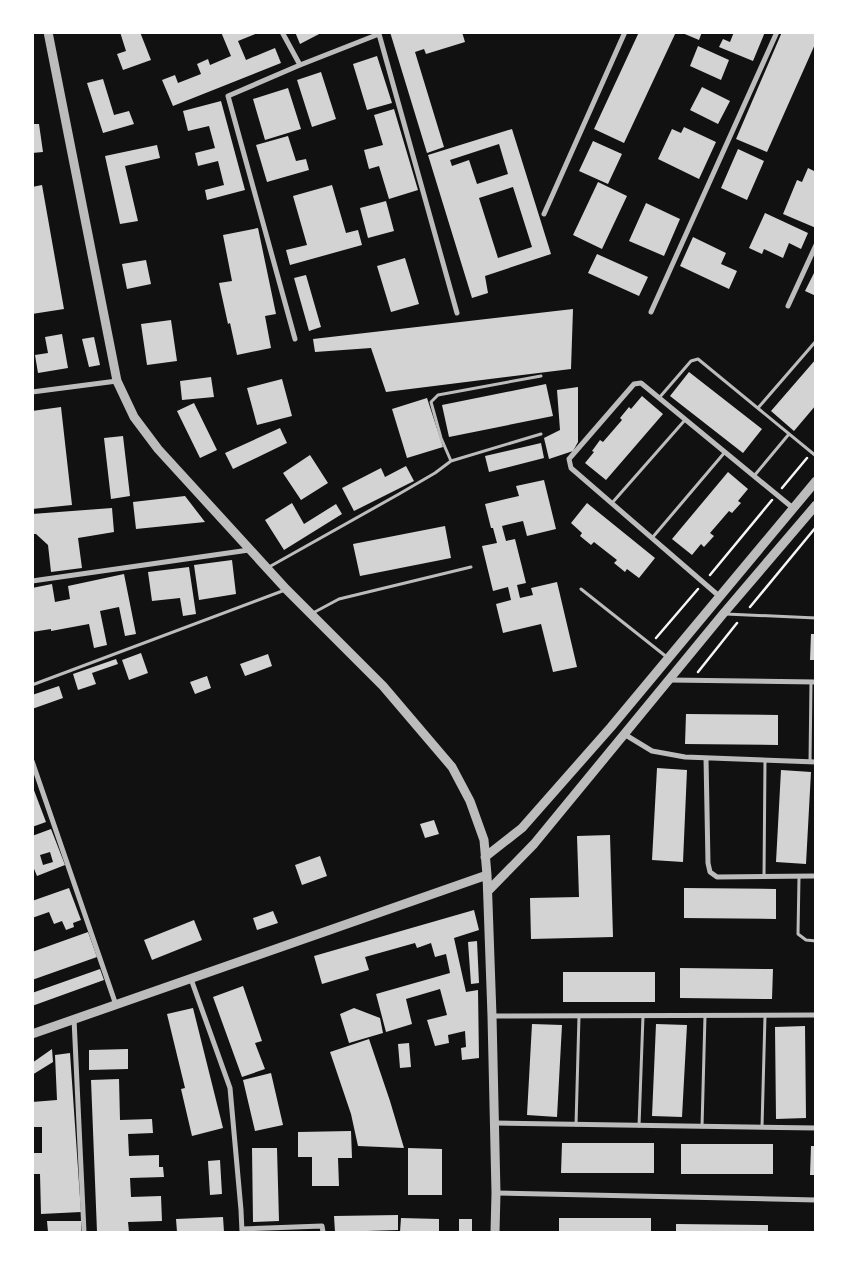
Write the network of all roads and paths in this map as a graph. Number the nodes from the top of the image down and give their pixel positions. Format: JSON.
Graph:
{"nodes":[{"id":1,"x":48,"y":32,"type":"edge"},
{"id":2,"x":282,"y":32,"type":"edge"},
{"id":3,"x":625,"y":32,"type":"edge"},
{"id":4,"x":777,"y":32,"type":"edge"},
{"id":5,"x":379,"y":33,"type":"edge"},
{"id":6,"x":300,"y":65,"type":"junction"},
{"id":7,"x":544,"y":214,"type":"dead end"},
{"id":8,"x":816,"y":245,"type":"edge"},
{"id":9,"x":788,"y":306,"type":"dead end"},
{"id":10,"x":651,"y":312,"type":"dead end"},
{"id":11,"x":457,"y":313,"type":"dead end"},
{"id":12,"x":295,"y":339,"type":"dead end"},
{"id":13,"x":816,"y":341,"type":"edge"},
{"id":14,"x":541,"y":376,"type":"dead end"},
{"id":15,"x":118,"y":382,"type":"junction"},
{"id":16,"x":32,"y":392,"type":"edge"},
{"id":17,"x":658,"y":398,"type":"junction"},
{"id":18,"x":758,"y":408,"type":"junction"},
{"id":19,"x":685,"y":420,"type":"junction"},
{"id":20,"x":541,"y":434,"type":"dead end"},
{"id":21,"x":789,"y":434,"type":"junction"},
{"id":22,"x":725,"y":452,"type":"junction"},
{"id":23,"x":811,"y":452,"type":"junction"},
{"id":24,"x":816,"y":456,"type":"edge"},
{"id":25,"x":451,"y":461,"type":"junction"},
{"id":26,"x":754,"y":476,"type":"junction"},
{"id":27,"x":816,"y":481,"type":"edge"},
{"id":28,"x":777,"y":495,"type":"junction"},
{"id":29,"x":612,"y":503,"type":"junction"},
{"id":30,"x":816,"y":505,"type":"edge"},
{"id":31,"x":793,"y":508,"type":"junction"},
{"id":32,"x":816,"y":528,"type":"edge"},
{"id":33,"x":652,"y":538,"type":"junction"},
{"id":34,"x":249,"y":550,"type":"junction"},
{"id":35,"x":471,"y":567,"type":"dead end"},
{"id":36,"x":266,"y":568,"type":"junction"},
{"id":37,"x":32,"y":581,"type":"edge"},
{"id":38,"x":704,"y":582,"type":"junction"},
{"id":39,"x":582,"y":589,"type":"dead end"},
{"id":40,"x":286,"y":590,"type":"junction"},
{"id":41,"x":720,"y":596,"type":"junction"},
{"id":42,"x":311,"y":614,"type":"junction"},
{"id":43,"x":723,"y":614,"type":"junction"},
{"id":44,"x":742,"y":616,"type":"junction"},
{"id":45,"x":816,"y":618,"type":"edge"},
{"id":46,"x":651,"y":644,"type":"junction"},
{"id":47,"x":668,"y":658,"type":"junction"},
{"id":48,"x":668,"y":680,"type":"junction"},
{"id":49,"x":691,"y":681,"type":"junction"},
{"id":50,"x":813,"y":682,"type":"edge"},
{"id":51,"x":32,"y":684,"type":"edge"},
{"id":52,"x":624,"y":734,"type":"junction"},
{"id":53,"x":706,"y":758,"type":"junction"},
{"id":54,"x":32,"y":760,"type":"edge"},
{"id":55,"x":765,"y":760,"type":"junction"},
{"id":56,"x":813,"y":762,"type":"edge"},
{"id":57,"x":485,"y":857,"type":"junction"},
{"id":58,"x":487,"y":875,"type":"junction"},
{"id":59,"x":799,"y":876,"type":"junction"},
{"id":60,"x":816,"y":876,"type":"edge"},
{"id":61,"x":764,"y":877,"type":"junction"},
{"id":62,"x":488,"y":891,"type":"junction"},
{"id":63,"x":816,"y":941,"type":"edge"},
{"id":64,"x":191,"y":979,"type":"junction"},
{"id":65,"x":116,"y":1005,"type":"junction"},
{"id":66,"x":643,"y":1015,"type":"junction"},
{"id":67,"x":705,"y":1015,"type":"junction"},
{"id":68,"x":765,"y":1015,"type":"junction"},
{"id":69,"x":816,"y":1015,"type":"edge"},
{"id":70,"x":492,"y":1016,"type":"junction"},
{"id":71,"x":579,"y":1016,"type":"junction"},
{"id":72,"x":74,"y":1020,"type":"junction"},
{"id":73,"x":32,"y":1034,"type":"edge"},
{"id":74,"x":494,"y":1124,"type":"junction"},
{"id":75,"x":576,"y":1125,"type":"junction"},
{"id":76,"x":639,"y":1126,"type":"junction"},
{"id":77,"x":702,"y":1127,"type":"junction"},
{"id":78,"x":762,"y":1127,"type":"junction"},
{"id":79,"x":816,"y":1128,"type":"edge"},
{"id":80,"x":496,"y":1193,"type":"junction"},
{"id":81,"x":816,"y":1200,"type":"edge"},
{"id":82,"x":242,"y":1230,"type":"edge"},
{"id":83,"x":84,"y":1232,"type":"edge"},
{"id":84,"x":323,"y":1232,"type":"edge"},
{"id":85,"x":495,"y":1232,"type":"edge"}],
"edges":[{"from":1,"to":15,"type":"street"},
{"from":2,"to":6,"type":"street"},
{"from":3,"to":7,"type":"street"},
{"from":4,"to":10,"type":"street"},
{"from":5,"to":6,"type":"street"},
{"from":5,"to":11,"type":"street"},
{"from":6,"to":12,"type":"street"},
{"from":8,"to":9,"type":"street"},
{"from":13,"to":18,"type":"lane"},
{"from":14,"to":25,"type":"lane"},
{"from":15,"to":16,"type":"street"},
{"from":15,"to":34,"type":"street"},
{"from":17,"to":18,"type":"lane"},
{"from":17,"to":19,"type":"street"},
{"from":17,"to":29,"type":"street"},
{"from":18,"to":21,"type":"lane"},
{"from":19,"to":22,"type":"street"},
{"from":19,"to":29,"type":"lane"},
{"from":20,"to":25,"type":"lane"},
{"from":21,"to":23,"type":"lane"},
{"from":21,"to":26,"type":"lane"},
{"from":22,"to":26,"type":"street"},
{"from":22,"to":33,"type":"lane"},
{"from":23,"to":24,"type":"lane"},
{"from":23,"to":28,"type":"path"},
{"from":25,"to":36,"type":"lane"},
{"from":26,"to":28,"type":"street"},
{"from":27,"to":31,"type":"street"},
{"from":28,"to":31,"type":"street"},
{"from":28,"to":38,"type":"path"},
{"from":29,"to":33,"type":"street"},
{"from":30,"to":43,"type":"street"},
{"from":31,"to":41,"type":"street"},
{"from":32,"to":44,"type":"path"},
{"from":33,"to":38,"type":"street"},
{"from":34,"to":36,"type":"street"},
{"from":34,"to":37,"type":"street"},
{"from":35,"to":42,"type":"lane"},
{"from":36,"to":40,"type":"street"},
{"from":38,"to":41,"type":"street"},
{"from":38,"to":46,"type":"path"},
{"from":39,"to":46,"type":"lane"},
{"from":40,"to":42,"type":"street"},
{"from":40,"to":51,"type":"lane"},
{"from":41,"to":47,"type":"street"},
{"from":42,"to":57,"type":"street"},
{"from":43,"to":44,"type":"lane"},
{"from":43,"to":48,"type":"street"},
{"from":44,"to":45,"type":"lane"},
{"from":44,"to":49,"type":"path"},
{"from":46,"to":47,"type":"lane"},
{"from":47,"to":57,"type":"street"},
{"from":48,"to":49,"type":"street"},
{"from":48,"to":52,"type":"street"},
{"from":49,"to":50,"type":"street"},
{"from":50,"to":56,"type":"lane"},
{"from":52,"to":53,"type":"street"},
{"from":52,"to":62,"type":"street"},
{"from":53,"to":55,"type":"street"},
{"from":53,"to":61,"type":"street"},
{"from":54,"to":65,"type":"street"},
{"from":55,"to":56,"type":"street"},
{"from":55,"to":61,"type":"lane"},
{"from":57,"to":58,"type":"street"},
{"from":58,"to":62,"type":"street"},
{"from":58,"to":64,"type":"street"},
{"from":59,"to":60,"type":"street"},
{"from":59,"to":61,"type":"street"},
{"from":59,"to":63,"type":"lane"},
{"from":62,"to":70,"type":"street"},
{"from":64,"to":65,"type":"street"},
{"from":64,"to":82,"type":"street"},
{"from":65,"to":72,"type":"street"},
{"from":66,"to":67,"type":"street"},
{"from":66,"to":71,"type":"street"},
{"from":66,"to":76,"type":"lane"},
{"from":67,"to":68,"type":"street"},
{"from":67,"to":77,"type":"lane"},
{"from":68,"to":69,"type":"street"},
{"from":68,"to":78,"type":"lane"},
{"from":70,"to":71,"type":"street"},
{"from":70,"to":74,"type":"street"},
{"from":71,"to":75,"type":"lane"},
{"from":72,"to":73,"type":"street"},
{"from":72,"to":83,"type":"street"},
{"from":74,"to":75,"type":"street"},
{"from":74,"to":80,"type":"street"},
{"from":75,"to":76,"type":"street"},
{"from":76,"to":77,"type":"street"},
{"from":77,"to":78,"type":"street"},
{"from":78,"to":79,"type":"street"},
{"from":80,"to":81,"type":"street"},
{"from":80,"to":85,"type":"street"},
{"from":82,"to":84,"type":"street"}]}
